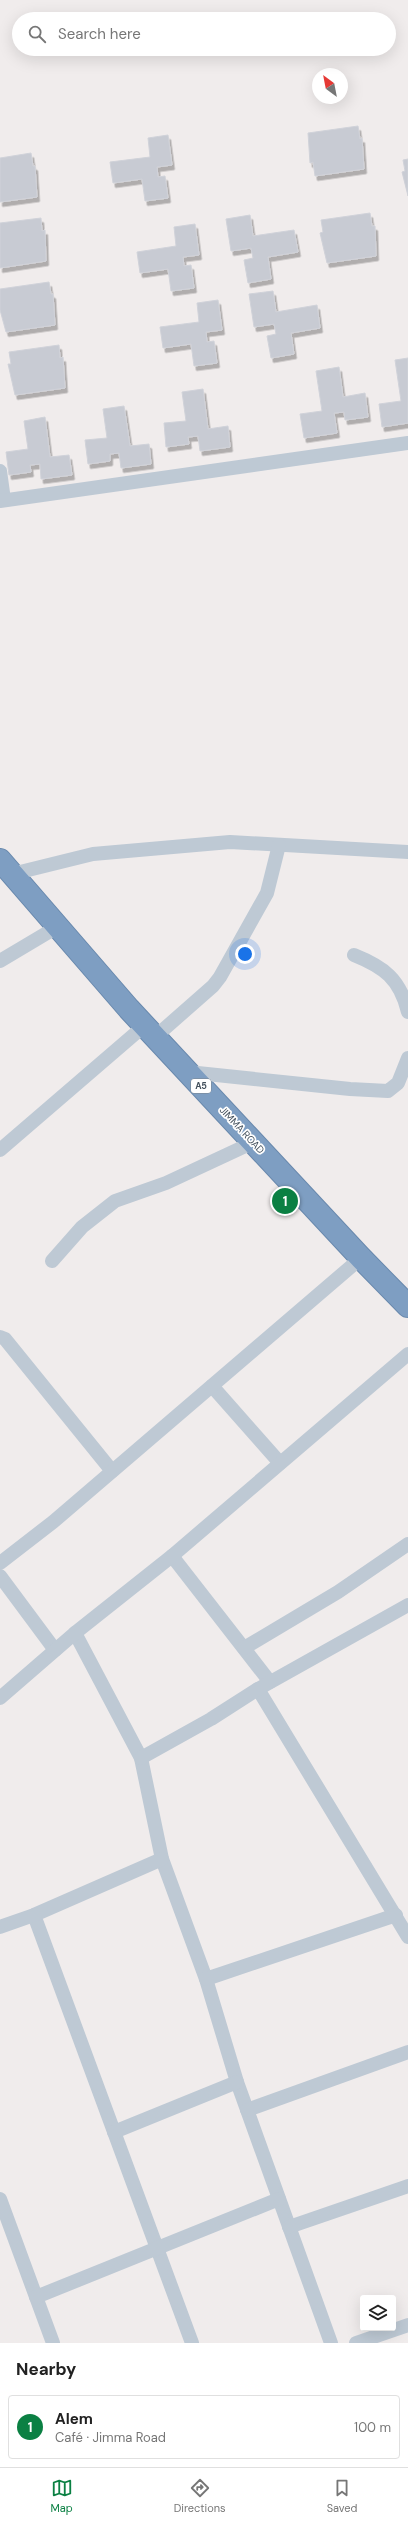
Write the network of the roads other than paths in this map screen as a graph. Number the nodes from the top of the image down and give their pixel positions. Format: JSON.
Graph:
{"nodes":[{"id":1,"x":408,"y":443,"type":"edge"},
{"id":2,"x":0,"y":471,"type":"edge"},
{"id":3,"x":2,"y":500,"type":"edge"},
{"id":4,"x":279,"y":845,"type":"junction"},
{"id":5,"x":408,"y":852,"type":"edge"},
{"id":6,"x":6,"y":867,"type":"edge"},
{"id":7,"x":57,"y":927,"type":"junction"},
{"id":8,"x":354,"y":955,"type":"dead end"},
{"id":9,"x":0,"y":962,"type":"edge"},
{"id":10,"x":408,"y":1012,"type":"edge"},
{"id":11,"x":150,"y":1031,"type":"junction"},
{"id":12,"x":408,"y":1058,"type":"edge"},
{"id":13,"x":188,"y":1072,"type":"junction"},
{"id":14,"x":254,"y":1142,"type":"junction"},
{"id":15,"x":0,"y":1150,"type":"edge"},
{"id":16,"x":361,"y":1258,"type":"junction"},
{"id":17,"x":52,"y":1261,"type":"dead end"},
{"id":18,"x":408,"y":1306,"type":"edge"},
{"id":19,"x":0,"y":1337,"type":"edge"},
{"id":20,"x":408,"y":1354,"type":"edge"},
{"id":21,"x":212,"y":1386,"type":"junction"},
{"id":22,"x":280,"y":1463,"type":"junction"},
{"id":23,"x":112,"y":1471,"type":"junction"},
{"id":24,"x":408,"y":1544,"type":"edge"},
{"id":25,"x":172,"y":1556,"type":"junction"},
{"id":26,"x":0,"y":1563,"type":"edge"},
{"id":27,"x":0,"y":1576,"type":"edge"},
{"id":28,"x":408,"y":1606,"type":"edge"},
{"id":29,"x":75,"y":1633,"type":"junction"},
{"id":30,"x":244,"y":1648,"type":"junction"},
{"id":31,"x":55,"y":1650,"type":"junction"},
{"id":32,"x":270,"y":1682,"type":"junction"},
{"id":33,"x":258,"y":1689,"type":"junction"},
{"id":34,"x":0,"y":1698,"type":"edge"},
{"id":35,"x":141,"y":1758,"type":"junction"},
{"id":36,"x":162,"y":1859,"type":"junction"},
{"id":37,"x":34,"y":1915,"type":"junction"},
{"id":38,"x":396,"y":1915,"type":"junction"},
{"id":39,"x":0,"y":1927,"type":"edge"},
{"id":40,"x":408,"y":1937,"type":"edge"},
{"id":41,"x":206,"y":1979,"type":"junction"},
{"id":42,"x":408,"y":2052,"type":"edge"},
{"id":43,"x":237,"y":2082,"type":"junction"},
{"id":44,"x":247,"y":2110,"type":"junction"},
{"id":45,"x":114,"y":2132,"type":"junction"},
{"id":46,"x":408,"y":2186,"type":"edge"},
{"id":47,"x":279,"y":2199,"type":"junction"},
{"id":48,"x":0,"y":2200,"type":"edge"},
{"id":49,"x":289,"y":2227,"type":"junction"},
{"id":50,"x":157,"y":2248,"type":"junction"},
{"id":51,"x":36,"y":2297,"type":"junction"},
{"id":52,"x":408,"y":2325,"type":"edge"},
{"id":53,"x":53,"y":2343,"type":"edge"},
{"id":54,"x":192,"y":2343,"type":"edge"},
{"id":55,"x":331,"y":2343,"type":"edge"},
{"id":56,"x":356,"y":2343,"type":"edge"}],
"edges":[{"from":1,"to":3,"type":"street"},
{"from":2,"to":3,"type":"street"},
{"from":4,"to":5,"type":"street"},
{"from":4,"to":6,"type":"street"},
{"from":4,"to":11,"type":"street"},
{"from":6,"to":7,"type":"highway","name":"JIMMA ROAD","number":"A5"},
{"from":7,"to":9,"type":"street"},
{"from":7,"to":11,"type":"highway","name":"JIMMA ROAD","number":"A5"},
{"from":8,"to":10,"type":"street"},
{"from":11,"to":13,"type":"highway","name":"JIMMA ROAD","number":"A5"},
{"from":11,"to":15,"type":"street"},
{"from":12,"to":13,"type":"street"},
{"from":13,"to":14,"type":"highway","name":"JIMMA ROAD","number":"A5"},
{"from":14,"to":16,"type":"highway","name":"JIMMA ROAD","number":"A5"},
{"from":14,"to":17,"type":"street"},
{"from":16,"to":18,"type":"highway","name":"JIMMA ROAD","number":"A5"},
{"from":16,"to":21,"type":"street"},
{"from":19,"to":23,"type":"street"},
{"from":20,"to":22,"type":"street"},
{"from":21,"to":22,"type":"street"},
{"from":21,"to":23,"type":"street"},
{"from":22,"to":25,"type":"street"},
{"from":23,"to":26,"type":"street"},
{"from":24,"to":30,"type":"street"},
{"from":25,"to":29,"type":"street"},
{"from":25,"to":30,"type":"street"},
{"from":27,"to":31,"type":"street"},
{"from":28,"to":32,"type":"street"},
{"from":29,"to":31,"type":"street"},
{"from":29,"to":35,"type":"street"},
{"from":30,"to":32,"type":"street"},
{"from":31,"to":34,"type":"street"},
{"from":32,"to":33,"type":"street"},
{"from":33,"to":35,"type":"street"},
{"from":33,"to":38,"type":"street"},
{"from":35,"to":36,"type":"street"},
{"from":36,"to":37,"type":"street"},
{"from":36,"to":41,"type":"street"},
{"from":37,"to":39,"type":"street"},
{"from":37,"to":45,"type":"street"},
{"from":38,"to":40,"type":"street"},
{"from":38,"to":41,"type":"street"},
{"from":41,"to":43,"type":"street"},
{"from":42,"to":44,"type":"street"},
{"from":43,"to":44,"type":"street"},
{"from":43,"to":45,"type":"street"},
{"from":44,"to":47,"type":"street"},
{"from":45,"to":50,"type":"street"},
{"from":46,"to":49,"type":"street"},
{"from":47,"to":49,"type":"street"},
{"from":47,"to":50,"type":"street"},
{"from":48,"to":51,"type":"street"},
{"from":49,"to":55,"type":"street"},
{"from":50,"to":51,"type":"street"},
{"from":50,"to":54,"type":"street"},
{"from":51,"to":53,"type":"street"},
{"from":52,"to":56,"type":"street"}]}
